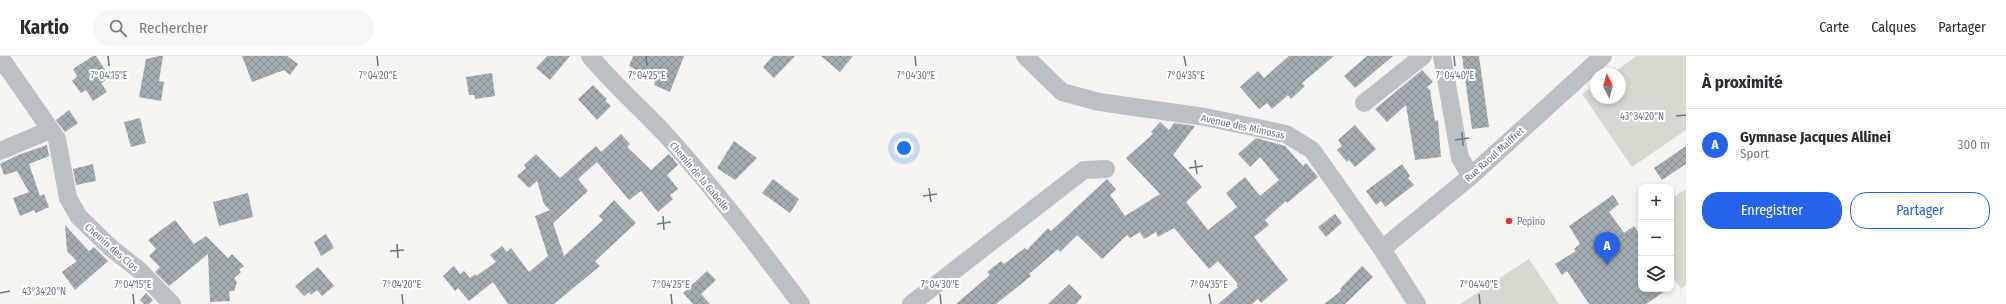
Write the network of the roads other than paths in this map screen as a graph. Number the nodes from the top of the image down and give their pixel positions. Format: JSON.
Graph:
{"nodes":[{"id":1,"x":590,"y":56,"type":"edge"},
{"id":2,"x":1025,"y":56,"type":"edge"},
{"id":3,"x":1423,"y":56,"type":"edge"},
{"id":4,"x":1442,"y":56,"type":"edge"},
{"id":5,"x":0,"y":57,"type":"edge"},
{"id":6,"x":1597,"y":58,"type":"edge"},
{"id":7,"x":1364,"y":103,"type":"dead end"},
{"id":8,"x":50,"y":130,"type":"junction"},
{"id":9,"x":0,"y":151,"type":"edge"},
{"id":10,"x":1106,"y":169,"type":"dead end"},
{"id":11,"x":1471,"y":176,"type":"junction"},
{"id":12,"x":1382,"y":249,"type":"junction"},
{"id":13,"x":172,"y":304,"type":"edge"},
{"id":14,"x":801,"y":304,"type":"edge"},
{"id":15,"x":911,"y":304,"type":"edge"},
{"id":16,"x":1417,"y":304,"type":"edge"}],
"edges":[{"from":1,"to":14,"type":"street","name":"Chemin de la Gabelle"},
{"from":2,"to":12,"type":"street","name":"Avenue des Mimosas"},
{"from":3,"to":7,"type":"street"},
{"from":4,"to":11,"type":"street"},
{"from":5,"to":8,"type":"street","name":"Chemin des Clos"},
{"from":6,"to":11,"type":"street","name":"Rue Raoul Maiffret"},
{"from":8,"to":9,"type":"street"},
{"from":8,"to":13,"type":"street","name":"Chemin des Clos"},
{"from":10,"to":15,"type":"street"},
{"from":11,"to":12,"type":"street","name":"Rue Raoul Maiffret"},
{"from":12,"to":16,"type":"street","name":"Avenue des Mimosas"}]}
